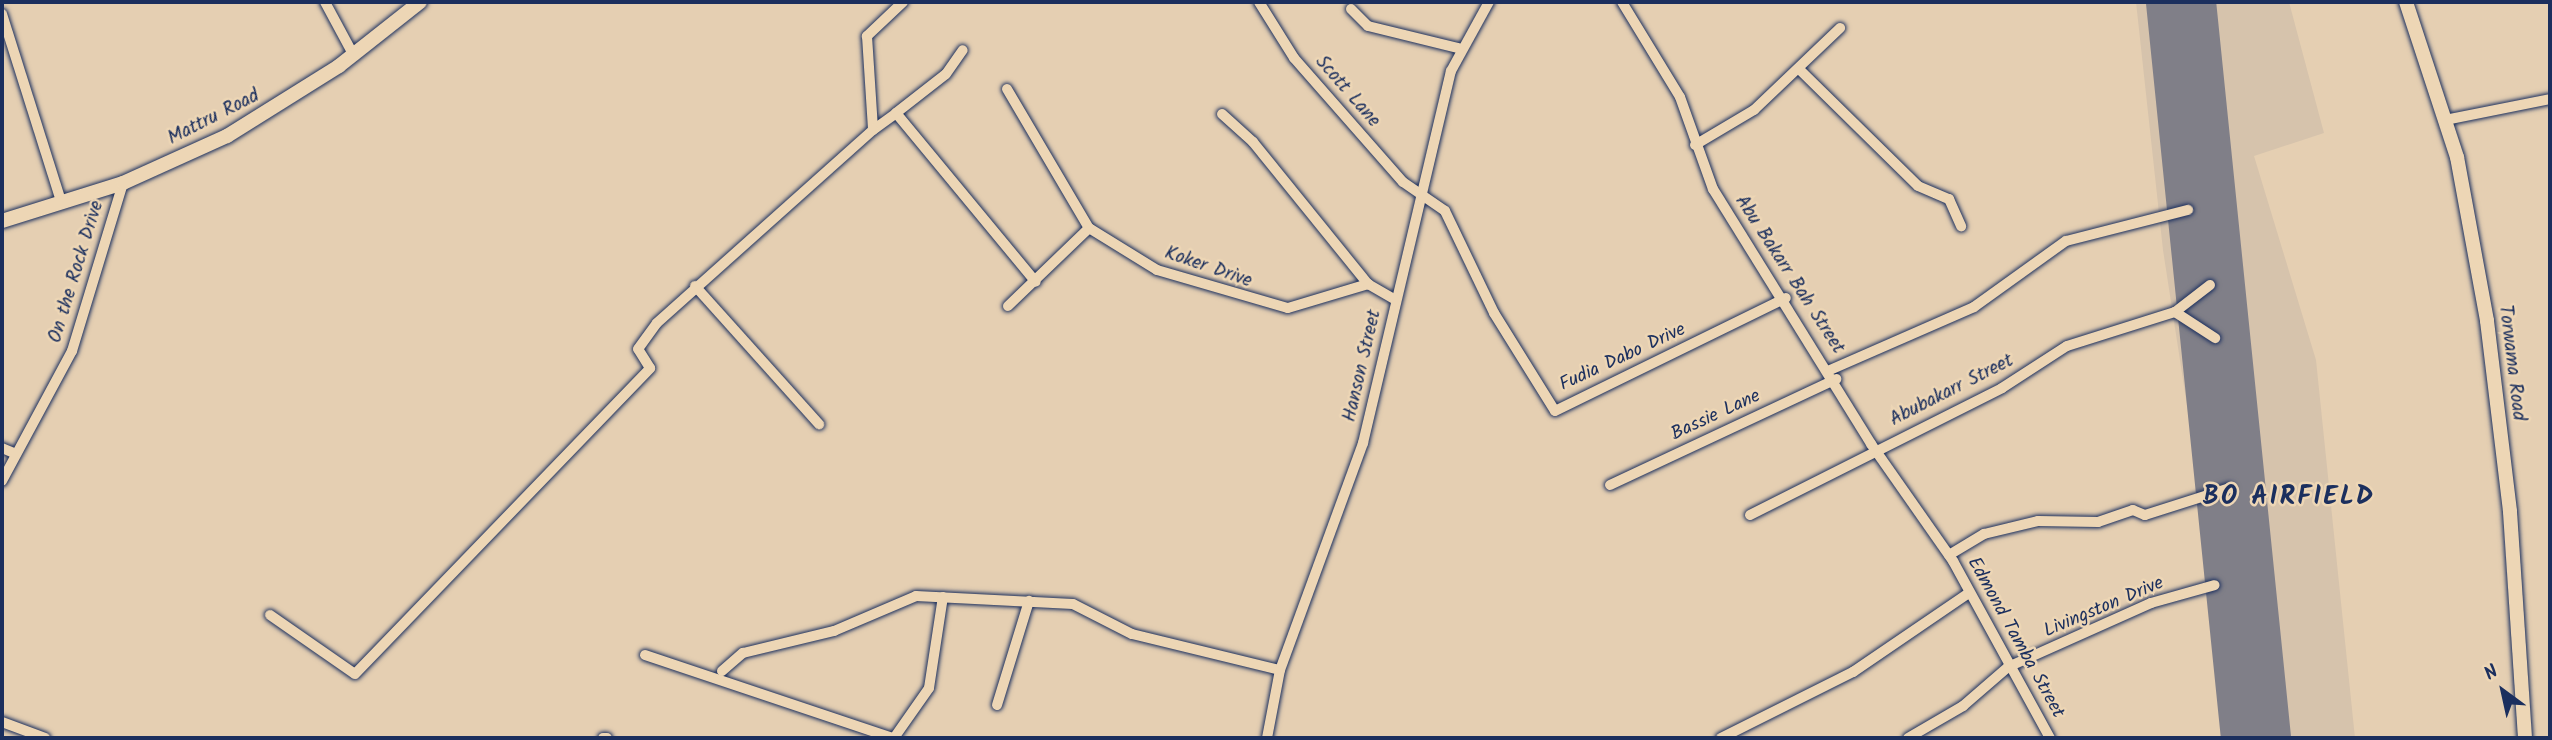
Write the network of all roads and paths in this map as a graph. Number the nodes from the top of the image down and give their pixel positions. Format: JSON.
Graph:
{"nodes":[{"id":1,"x":326,"y":2,"type":"edge"},
{"id":2,"x":419,"y":2,"type":"edge"},
{"id":3,"x":903,"y":2,"type":"edge"},
{"id":4,"x":1259,"y":2,"type":"edge"},
{"id":5,"x":1489,"y":2,"type":"edge"},
{"id":6,"x":1622,"y":2,"type":"edge"},
{"id":7,"x":2406,"y":2,"type":"edge"},
{"id":8,"x":1352,"y":9,"type":"dead end"},
{"id":9,"x":2,"y":14,"type":"edge"},
{"id":10,"x":1840,"y":28,"type":"dead end"},
{"id":11,"x":1458,"y":48,"type":"junction"},
{"id":12,"x":963,"y":50,"type":"dead end"},
{"id":13,"x":353,"y":54,"type":"junction"},
{"id":14,"x":1800,"y":70,"type":"junction"},
{"id":15,"x":1007,"y":89,"type":"dead end"},
{"id":16,"x":2550,"y":99,"type":"edge"},
{"id":17,"x":896,"y":113,"type":"junction"},
{"id":18,"x":1222,"y":114,"type":"dead end"},
{"id":19,"x":2445,"y":120,"type":"junction"},
{"id":20,"x":873,"y":130,"type":"junction"},
{"id":21,"x":1695,"y":145,"type":"junction"},
{"id":22,"x":123,"y":183,"type":"junction"},
{"id":23,"x":1419,"y":199,"type":"junction"},
{"id":24,"x":62,"y":204,"type":"junction"},
{"id":25,"x":2188,"y":210,"type":"dead end"},
{"id":26,"x":2,"y":221,"type":"edge"},
{"id":27,"x":1961,"y":226,"type":"dead end"},
{"id":28,"x":1089,"y":228,"type":"junction"},
{"id":29,"x":1036,"y":282,"type":"junction"},
{"id":30,"x":1368,"y":285,"type":"junction"},
{"id":31,"x":2210,"y":285,"type":"dead end"},
{"id":32,"x":695,"y":286,"type":"junction"},
{"id":33,"x":1786,"y":298,"type":"junction"},
{"id":34,"x":1396,"y":300,"type":"junction"},
{"id":35,"x":1008,"y":306,"type":"dead end"},
{"id":36,"x":2175,"y":312,"type":"junction"},
{"id":37,"x":2215,"y":338,"type":"dead end"},
{"id":38,"x":1833,"y":375,"type":"junction"},
{"id":39,"x":819,"y":424,"type":"dead end"},
{"id":40,"x":2,"y":448,"type":"edge"},
{"id":41,"x":1875,"y":448,"type":"junction"},
{"id":42,"x":16,"y":454,"type":"junction"},
{"id":43,"x":2,"y":481,"type":"edge"},
{"id":44,"x":1611,"y":485,"type":"dead end"},
{"id":45,"x":2230,"y":488,"type":"dead end"},
{"id":46,"x":1750,"y":515,"type":"dead end"},
{"id":47,"x":1949,"y":555,"type":"junction"},
{"id":48,"x":2215,"y":585,"type":"dead end"},
{"id":49,"x":1969,"y":593,"type":"junction"},
{"id":50,"x":943,"y":597,"type":"junction"},
{"id":51,"x":1030,"y":601,"type":"junction"},
{"id":52,"x":270,"y":615,"type":"dead end"},
{"id":53,"x":645,"y":655,"type":"dead end"},
{"id":54,"x":2008,"y":667,"type":"junction"},
{"id":55,"x":1280,"y":670,"type":"junction"},
{"id":56,"x":722,"y":671,"type":"dead end"},
{"id":57,"x":997,"y":705,"type":"dead end"},
{"id":58,"x":2,"y":722,"type":"edge"},
{"id":59,"x":45,"y":738,"type":"edge"},
{"id":60,"x":894,"y":738,"type":"edge"},
{"id":61,"x":1269,"y":738,"type":"edge"},
{"id":62,"x":1721,"y":738,"type":"edge"},
{"id":63,"x":1908,"y":738,"type":"edge"},
{"id":64,"x":2050,"y":738,"type":"edge"},
{"id":65,"x":2525,"y":738,"type":"edge"}],
"edges":[{"from":1,"to":13,"type":"street"},
{"from":2,"to":13,"type":"main road","name":"Mattru Road"},
{"from":3,"to":20,"type":"street"},
{"from":4,"to":23,"type":"street","name":"Scott Lane"},
{"from":5,"to":11,"type":"street","name":"Hanson Street"},
{"from":6,"to":21,"type":"street","name":"Abu Bakarr Bah Street"},
{"from":7,"to":19,"type":"main road","name":"Torwama Road"},
{"from":8,"to":11,"type":"street"},
{"from":9,"to":24,"type":"street"},
{"from":10,"to":14,"type":"street"},
{"from":11,"to":23,"type":"street","name":"Hanson Street"},
{"from":12,"to":17,"type":"street"},
{"from":13,"to":22,"type":"main road","name":"Mattru Road"},
{"from":14,"to":21,"type":"street"},
{"from":14,"to":27,"type":"street"},
{"from":15,"to":28,"type":"street","name":"Koker Drive"},
{"from":16,"to":19,"type":"street"},
{"from":17,"to":20,"type":"street"},
{"from":17,"to":29,"type":"street"},
{"from":18,"to":30,"type":"street"},
{"from":19,"to":65,"type":"main road","name":"Torwama Road"},
{"from":20,"to":32,"type":"street"},
{"from":21,"to":33,"type":"street","name":"Abu Bakarr Bah Street"},
{"from":22,"to":24,"type":"main road","name":"Mattru Road"},
{"from":22,"to":42,"type":"street","name":"On the Rock Drive"},
{"from":23,"to":33,"type":"street","name":"Fudia Dabo Drive"},
{"from":23,"to":34,"type":"street","name":"Hanson Street"},
{"from":24,"to":26,"type":"main road","name":"Mattru Road"},
{"from":25,"to":38,"type":"street","name":"Bassie Lane"},
{"from":28,"to":29,"type":"street"},
{"from":28,"to":30,"type":"street","name":"Koker Drive"},
{"from":29,"to":35,"type":"street"},
{"from":30,"to":34,"type":"street"},
{"from":31,"to":36,"type":"street"},
{"from":32,"to":39,"type":"street"},
{"from":32,"to":52,"type":"street"},
{"from":33,"to":38,"type":"street","name":"Abu Bakarr Bah Street"},
{"from":34,"to":55,"type":"street","name":"Hanson Street"},
{"from":36,"to":37,"type":"street"},
{"from":36,"to":41,"type":"street","name":"Abubakarr Street"},
{"from":38,"to":41,"type":"street","name":"Abu Bakarr Bah Street"},
{"from":38,"to":44,"type":"street","name":"Bassie Lane"},
{"from":40,"to":42,"type":"street"},
{"from":41,"to":46,"type":"street","name":"Abubakarr Street"},
{"from":41,"to":47,"type":"street","name":"Abu Bakarr Bah Street"},
{"from":42,"to":43,"type":"street","name":"On the Rock Drive"},
{"from":45,"to":47,"type":"street"},
{"from":47,"to":49,"type":"street","name":"Edmond Tamba Street"},
{"from":48,"to":54,"type":"street","name":"Livingston Drive"},
{"from":49,"to":54,"type":"street","name":"Edmond Tamba Street"},
{"from":49,"to":62,"type":"street"},
{"from":50,"to":51,"type":"street"},
{"from":50,"to":56,"type":"street"},
{"from":50,"to":60,"type":"street"},
{"from":51,"to":55,"type":"street"},
{"from":51,"to":57,"type":"street"},
{"from":53,"to":60,"type":"street"},
{"from":54,"to":63,"type":"street","name":"Livingston Drive"},
{"from":54,"to":64,"type":"street","name":"Edmond Tamba Street"},
{"from":55,"to":61,"type":"street","name":"Hanson Street"},
{"from":58,"to":59,"type":"street"}]}
